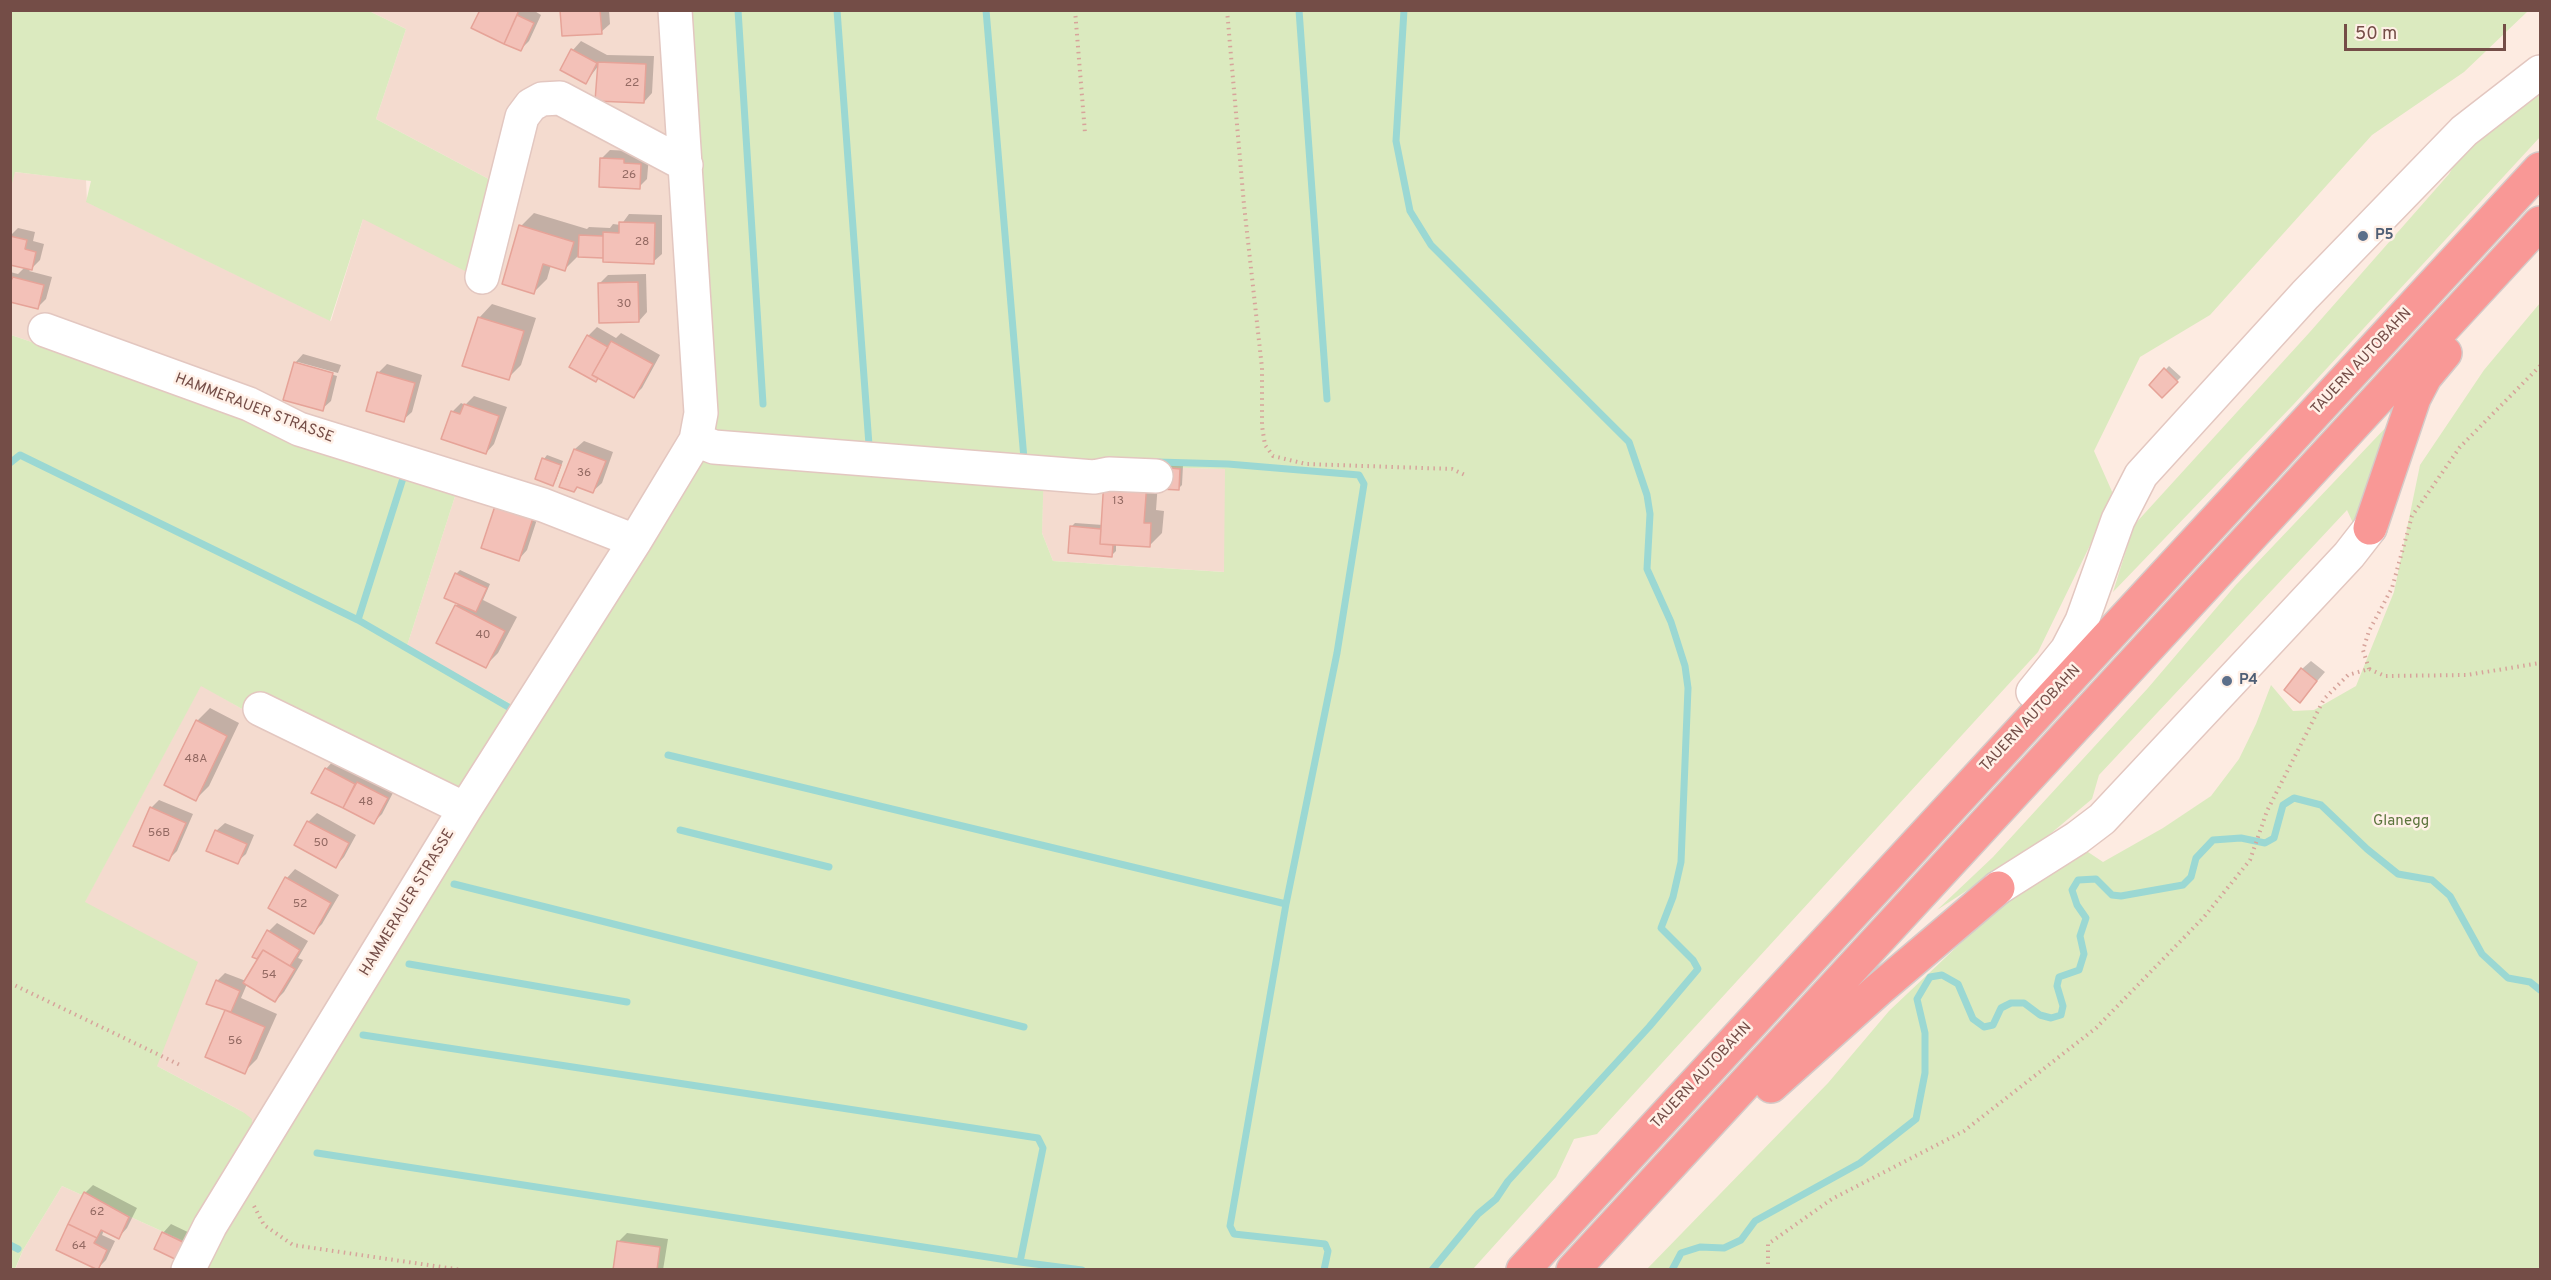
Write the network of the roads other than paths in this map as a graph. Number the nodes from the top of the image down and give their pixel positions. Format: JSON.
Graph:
{"nodes":[{"id":1,"x":675,"y":10,"type":"edge"},
{"id":2,"x":2541,"y":72,"type":"edge"},
{"id":3,"x":686,"y":165,"type":"junction"},
{"id":4,"x":2541,"y":169,"type":"edge"},
{"id":5,"x":2541,"y":223,"type":"edge"},
{"id":6,"x":482,"y":277,"type":"dead end"},
{"id":7,"x":2469,"y":301,"type":"junction"},
{"id":8,"x":45,"y":330,"type":"dead end"},
{"id":9,"x":696,"y":440,"type":"junction"},
{"id":10,"x":1156,"y":476,"type":"dead end"},
{"id":11,"x":2370,"y":528,"type":"joint"},
{"id":12,"x":635,"y":541,"type":"junction"},
{"id":13,"x":2033,"y":692,"type":"joint"},
{"id":14,"x":260,"y":709,"type":"dead end"},
{"id":15,"x":2020,"y":731,"type":"junction"},
{"id":16,"x":465,"y":809,"type":"junction"},
{"id":17,"x":1998,"y":888,"type":"joint"},
{"id":18,"x":1691,"y":1142,"type":"junction"},
{"id":19,"x":188,"y":1269,"type":"edge"},
{"id":20,"x":1523,"y":1269,"type":"edge"},
{"id":21,"x":1574,"y":1269,"type":"edge"}],
"edges":[{"from":1,"to":3,"type":"street","name":"HAMMERAUER STRASSE"},
{"from":2,"to":13,"type":"street"},
{"from":3,"to":6,"type":"street"},
{"from":3,"to":9,"type":"street","name":"HAMMERAUER STRASSE"},
{"from":4,"to":15,"type":"highway","name":"TAUERN AUTOBAHN"},
{"from":5,"to":7,"type":"highway"},
{"from":7,"to":11,"type":"highway"},
{"from":7,"to":18,"type":"highway"},
{"from":8,"to":12,"type":"street","name":"HAMMERAUER STRASSE"},
{"from":9,"to":10,"type":"street"},
{"from":9,"to":12,"type":"street","name":"HAMMERAUER STRASSE"},
{"from":11,"to":17,"type":"street"},
{"from":12,"to":16,"type":"street","name":"HAMMERAUER STRASSE"},
{"from":13,"to":15,"type":"highway"},
{"from":14,"to":16,"type":"street"},
{"from":15,"to":20,"type":"highway","name":"TAUERN AUTOBAHN"},
{"from":16,"to":19,"type":"street","name":"HAMMERAUER STRASSE"},
{"from":17,"to":18,"type":"highway"},
{"from":18,"to":21,"type":"highway"}]}
